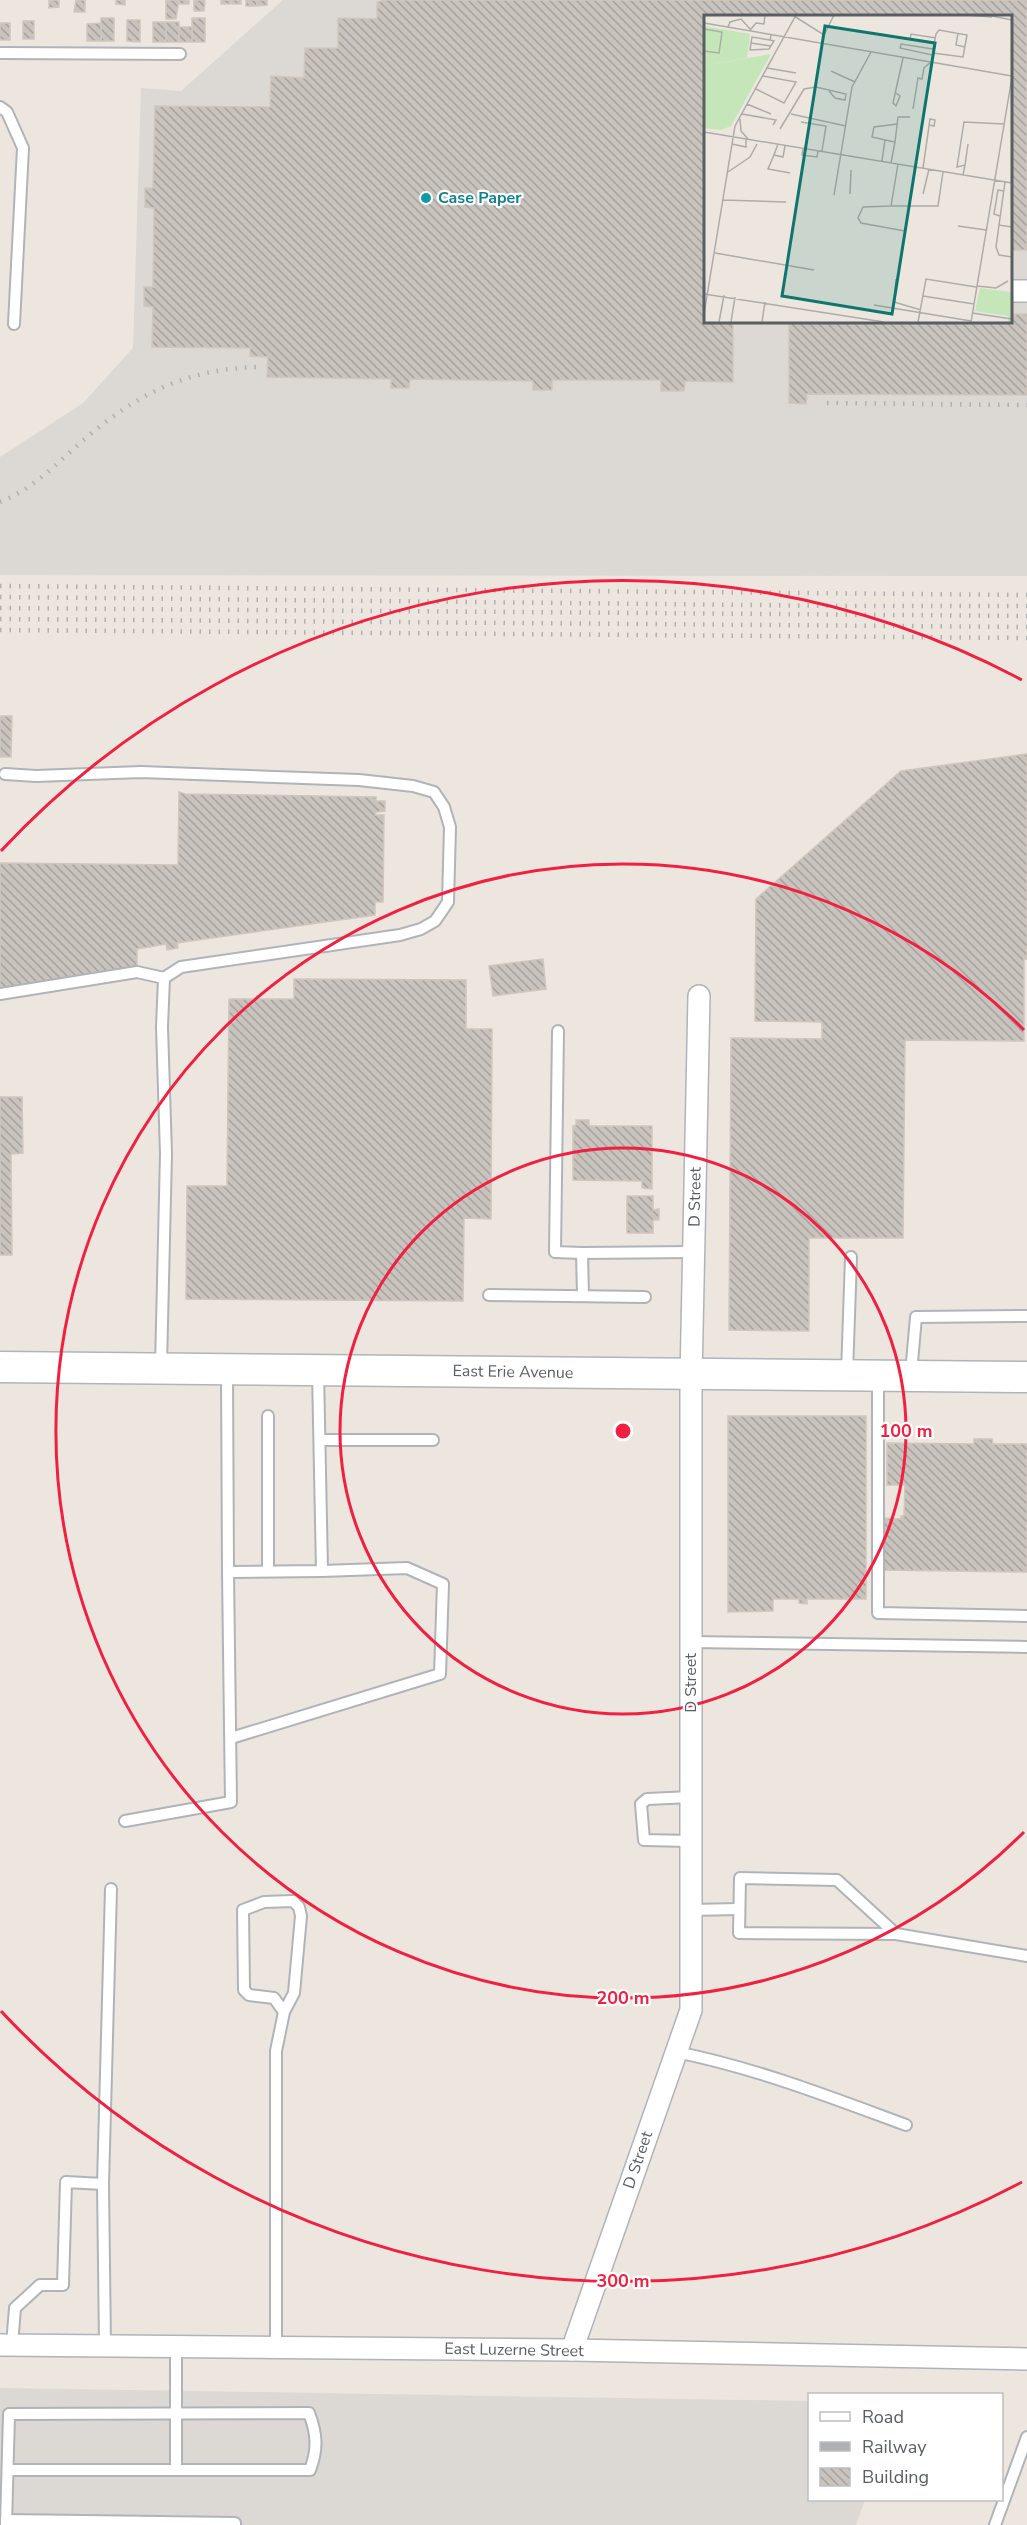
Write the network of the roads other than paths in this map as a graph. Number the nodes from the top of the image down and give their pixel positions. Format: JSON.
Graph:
{"nodes":[{"id":1,"x":0,"y":53,"type":"edge"},
{"id":2,"x":180,"y":54,"type":"dead end"},
{"id":3,"x":0,"y":107,"type":"edge"},
{"id":4,"x":14,"y":324,"type":"dead end"},
{"id":5,"x":5,"y":774,"type":"dead end"},
{"id":6,"x":164,"y":978,"type":"junction"},
{"id":7,"x":0,"y":994,"type":"edge"},
{"id":8,"x":699,"y":996,"type":"dead end"},
{"id":9,"x":558,"y":1031,"type":"dead end"},
{"id":10,"x":582,"y":1252,"type":"junction"},
{"id":11,"x":693,"y":1252,"type":"junction"},
{"id":12,"x":851,"y":1257,"type":"dead end"},
{"id":13,"x":489,"y":1295,"type":"dead end"},
{"id":14,"x":583,"y":1296,"type":"junction"},
{"id":15,"x":645,"y":1297,"type":"dead end"},
{"id":16,"x":1027,"y":1316,"type":"edge"},
{"id":17,"x":0,"y":1367,"type":"edge"},
{"id":18,"x":161,"y":1369,"type":"junction"},
{"id":19,"x":227,"y":1370,"type":"junction"},
{"id":20,"x":318,"y":1371,"type":"junction"},
{"id":21,"x":691,"y":1374,"type":"junction"},
{"id":22,"x":846,"y":1375,"type":"junction"},
{"id":23,"x":878,"y":1376,"type":"junction"},
{"id":24,"x":911,"y":1376,"type":"junction"},
{"id":25,"x":1027,"y":1377,"type":"edge"},
{"id":26,"x":268,"y":1416,"type":"dead end"},
{"id":27,"x":320,"y":1440,"type":"junction"},
{"id":28,"x":433,"y":1440,"type":"dead end"},
{"id":29,"x":268,"y":1571,"type":"junction"},
{"id":30,"x":322,"y":1571,"type":"junction"},
{"id":31,"x":228,"y":1572,"type":"junction"},
{"id":32,"x":1027,"y":1616,"type":"edge"},
{"id":33,"x":691,"y":1642,"type":"junction"},
{"id":34,"x":1027,"y":1647,"type":"edge"},
{"id":35,"x":231,"y":1738,"type":"junction"},
{"id":36,"x":691,"y":1797,"type":"junction"},
{"id":37,"x":125,"y":1821,"type":"dead end"},
{"id":38,"x":691,"y":1841,"type":"junction"},
{"id":39,"x":111,"y":1889,"type":"dead end"},
{"id":40,"x":740,"y":1909,"type":"junction"},
{"id":41,"x":691,"y":1910,"type":"junction"},
{"id":42,"x":896,"y":1934,"type":"junction"},
{"id":43,"x":1027,"y":1956,"type":"edge"},
{"id":44,"x":285,"y":2012,"type":"junction"},
{"id":45,"x":676,"y":2052,"type":"junction"},
{"id":46,"x":906,"y":2125,"type":"dead end"},
{"id":47,"x":103,"y":2184,"type":"junction"},
{"id":48,"x":6,"y":2345,"type":"edge"},
{"id":49,"x":105,"y":2346,"type":"junction"},
{"id":50,"x":176,"y":2347,"type":"junction"},
{"id":51,"x":276,"y":2348,"type":"junction"},
{"id":52,"x":572,"y":2350,"type":"junction"},
{"id":53,"x":1027,"y":2359,"type":"edge"},
{"id":54,"x":176,"y":2414,"type":"junction"},
{"id":55,"x":4,"y":2436,"type":"edge"},
{"id":56,"x":1027,"y":2437,"type":"edge"},
{"id":57,"x":8,"y":2470,"type":"junction"},
{"id":58,"x":176,"y":2470,"type":"junction"},
{"id":59,"x":6,"y":2523,"type":"edge"},
{"id":60,"x":235,"y":2525,"type":"edge"},
{"id":61,"x":995,"y":2525,"type":"edge"}],
"edges":[{"from":1,"to":2,"type":"lane"},
{"from":3,"to":4,"type":"lane"},
{"from":5,"to":6,"type":"lane"},
{"from":6,"to":7,"type":"lane"},
{"from":6,"to":18,"type":"lane"},
{"from":8,"to":11,"type":"street","name":"D Street"},
{"from":9,"to":10,"type":"lane"},
{"from":10,"to":11,"type":"lane"},
{"from":10,"to":14,"type":"lane"},
{"from":11,"to":21,"type":"street","name":"D Street"},
{"from":12,"to":22,"type":"lane"},
{"from":13,"to":14,"type":"lane"},
{"from":14,"to":15,"type":"lane"},
{"from":16,"to":24,"type":"lane"},
{"from":17,"to":18,"type":"main road","name":"East Erie Avenue"},
{"from":18,"to":19,"type":"main road","name":"East Erie Avenue"},
{"from":19,"to":20,"type":"main road","name":"East Erie Avenue"},
{"from":19,"to":31,"type":"lane"},
{"from":20,"to":21,"type":"main road","name":"East Erie Avenue"},
{"from":20,"to":27,"type":"lane"},
{"from":21,"to":22,"type":"main road","name":"East Erie Avenue"},
{"from":21,"to":33,"type":"street","name":"D Street"},
{"from":22,"to":23,"type":"main road","name":"East Erie Avenue"},
{"from":23,"to":24,"type":"main road","name":"East Erie Avenue"},
{"from":23,"to":32,"type":"lane"},
{"from":24,"to":25,"type":"main road","name":"East Erie Avenue"},
{"from":26,"to":29,"type":"lane"},
{"from":27,"to":28,"type":"lane"},
{"from":27,"to":30,"type":"lane"},
{"from":29,"to":30,"type":"lane"},
{"from":29,"to":31,"type":"lane"},
{"from":30,"to":35,"type":"lane"},
{"from":31,"to":35,"type":"lane"},
{"from":33,"to":34,"type":"lane"},
{"from":33,"to":36,"type":"street","name":"D Street"},
{"from":35,"to":37,"type":"lane"},
{"from":36,"to":38,"type":"street","name":"D Street"},
{"from":36,"to":38,"type":"lane"},
{"from":38,"to":41,"type":"street","name":"D Street"},
{"from":39,"to":47,"type":"lane"},
{"from":40,"to":41,"type":"lane"},
{"from":40,"to":42,"type":"lane"},
{"from":40,"to":42,"type":"lane"},
{"from":41,"to":45,"type":"street","name":"D Street"},
{"from":42,"to":43,"type":"lane"},
{"from":44,"to":44,"type":"lane"},
{"from":44,"to":51,"type":"lane"},
{"from":45,"to":46,"type":"lane"},
{"from":45,"to":52,"type":"street","name":"D Street"},
{"from":47,"to":48,"type":"lane"},
{"from":47,"to":49,"type":"lane"},
{"from":48,"to":49,"type":"street","name":"East Luzerne Street"},
{"from":49,"to":50,"type":"street","name":"East Luzerne Street"},
{"from":50,"to":51,"type":"street","name":"East Luzerne Street"},
{"from":50,"to":54,"type":"lane"},
{"from":51,"to":52,"type":"street","name":"East Luzerne Street"},
{"from":52,"to":53,"type":"street","name":"East Luzerne Street"},
{"from":54,"to":55,"type":"lane"},
{"from":54,"to":58,"type":"lane"},
{"from":54,"to":58,"type":"lane"},
{"from":55,"to":57,"type":"lane"},
{"from":56,"to":61,"type":"lane"},
{"from":57,"to":58,"type":"lane"},
{"from":57,"to":59,"type":"lane"},
{"from":59,"to":60,"type":"lane"}]}
